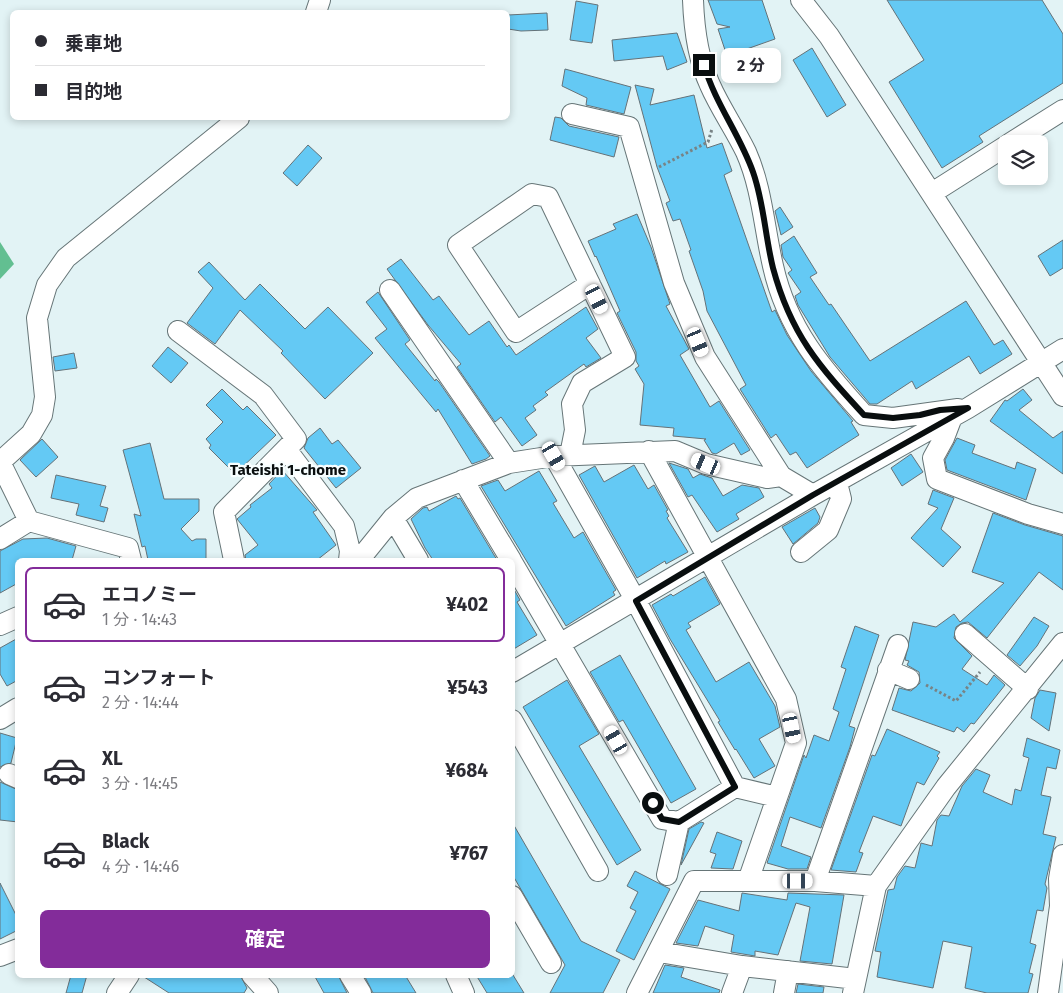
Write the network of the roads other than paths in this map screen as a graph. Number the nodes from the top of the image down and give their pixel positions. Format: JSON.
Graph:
{"nodes":[{"id":1,"x":693,"y":0,"type":"edge"},
{"id":2,"x":800,"y":0,"type":"edge"},
{"id":3,"x":1063,"y":110,"type":"edge"},
{"id":4,"x":572,"y":114,"type":"dead end"},
{"id":5,"x":237,"y":120,"type":"edge"},
{"id":6,"x":1024,"y":135,"type":"edge"},
{"id":7,"x":998,"y":151,"type":"edge"},
{"id":8,"x":932,"y":193,"type":"junction"},
{"id":9,"x":590,"y":284,"type":"junction"},
{"id":10,"x":390,"y":290,"type":"dead end"},
{"id":11,"x":178,"y":331,"type":"dead end"},
{"id":12,"x":1063,"y":350,"type":"edge"},
{"id":13,"x":1041,"y":362,"type":"junction"},
{"id":14,"x":1063,"y":396,"type":"edge"},
{"id":15,"x":960,"y":412,"type":"junction"},
{"id":16,"x":286,"y":449,"type":"junction"},
{"id":17,"x":650,"y":451,"type":"junction"},
{"id":18,"x":562,"y":456,"type":"junction"},
{"id":19,"x":509,"y":462,"type":"junction"},
{"id":20,"x":781,"y":476,"type":"junction"},
{"id":21,"x":463,"y":480,"type":"junction"},
{"id":22,"x":836,"y":483,"type":"junction"},
{"id":23,"x":813,"y":495,"type":"junction"},
{"id":24,"x":393,"y":518,"type":"junction"},
{"id":25,"x":29,"y":521,"type":"junction"},
{"id":26,"x":1063,"y":524,"type":"edge"},
{"id":27,"x":0,"y":539,"type":"edge"},
{"id":28,"x":801,"y":552,"type":"dead end"},
{"id":29,"x":130,"y":558,"type":"edge"},
{"id":30,"x":234,"y":558,"type":"edge"},
{"id":31,"x":348,"y":558,"type":"edge"},
{"id":32,"x":362,"y":558,"type":"edge"},
{"id":33,"x":417,"y":558,"type":"edge"},
{"id":34,"x":510,"y":558,"type":"edge"},
{"id":35,"x":707,"y":558,"type":"junction"},
{"id":36,"x":515,"y":566,"type":"edge"},
{"id":37,"x":636,"y":601,"type":"junction"},
{"id":38,"x":15,"y":618,"type":"edge"},
{"id":39,"x":0,"y":624,"type":"edge"},
{"id":40,"x":965,"y":634,"type":"dead end"},
{"id":41,"x":1063,"y":643,"type":"edge"},
{"id":42,"x":562,"y":645,"type":"junction"},
{"id":43,"x":898,"y":645,"type":"dead end"},
{"id":44,"x":515,"y":670,"type":"edge"},
{"id":45,"x":888,"y":670,"type":"junction"},
{"id":46,"x":909,"y":679,"type":"road end"},
{"id":47,"x":1028,"y":689,"type":"junction"},
{"id":48,"x":15,"y":710,"type":"edge"},
{"id":49,"x":0,"y":719,"type":"edge"},
{"id":50,"x":515,"y":725,"type":"edge"},
{"id":51,"x":735,"y":787,"type":"junction"},
{"id":52,"x":777,"y":797,"type":"junction"},
{"id":53,"x":679,"y":822,"type":"junction"},
{"id":54,"x":1063,"y":855,"type":"edge"},
{"id":55,"x":598,"y":871,"type":"dead end"},
{"id":56,"x":666,"y":875,"type":"dead end"},
{"id":57,"x":748,"y":881,"type":"junction"},
{"id":58,"x":815,"y":881,"type":"junction"},
{"id":59,"x":876,"y":886,"type":"junction"},
{"id":60,"x":515,"y":901,"type":"edge"},
{"id":61,"x":15,"y":949,"type":"edge"},
{"id":62,"x":658,"y":952,"type":"junction"},
{"id":63,"x":0,"y":956,"type":"edge"},
{"id":64,"x":551,"y":963,"type":"dead end"},
{"id":65,"x":742,"y":966,"type":"junction"},
{"id":66,"x":788,"y":971,"type":"junction"},
{"id":67,"x":255,"y":978,"type":"edge"},
{"id":68,"x":352,"y":978,"type":"edge"},
{"id":69,"x":457,"y":978,"type":"edge"},
{"id":70,"x":855,"y":986,"type":"edge"},
{"id":71,"x":268,"y":993,"type":"edge"},
{"id":72,"x":360,"y":993,"type":"edge"},
{"id":73,"x":464,"y":993,"type":"edge"},
{"id":74,"x":638,"y":993,"type":"edge"},
{"id":75,"x":732,"y":993,"type":"edge"},
{"id":76,"x":784,"y":993,"type":"edge"},
{"id":77,"x":1048,"y":993,"type":"edge"}],
"edges":[{"from":1,"to":15,"type":"street"},
{"from":2,"to":8,"type":"street"},
{"from":3,"to":6,"type":"street"},
{"from":4,"to":20,"type":"street"},
{"from":5,"to":25,"type":"street"},
{"from":7,"to":8,"type":"street"},
{"from":8,"to":13,"type":"street"},
{"from":9,"to":9,"type":"street"},
{"from":9,"to":18,"type":"street"},
{"from":10,"to":19,"type":"street"},
{"from":11,"to":16,"type":"street"},
{"from":12,"to":13,"type":"street"},
{"from":13,"to":14,"type":"street"},
{"from":13,"to":15,"type":"street"},
{"from":15,"to":22,"type":"street"},
{"from":15,"to":26,"type":"street"},
{"from":16,"to":30,"type":"street"},
{"from":16,"to":31,"type":"street"},
{"from":17,"to":18,"type":"street"},
{"from":17,"to":20,"type":"street"},
{"from":17,"to":35,"type":"street"},
{"from":18,"to":19,"type":"street"},
{"from":18,"to":37,"type":"street"},
{"from":19,"to":21,"type":"street"},
{"from":20,"to":23,"type":"street"},
{"from":21,"to":24,"type":"street"},
{"from":21,"to":34,"type":"street"},
{"from":22,"to":23,"type":"street"},
{"from":22,"to":28,"type":"street"},
{"from":23,"to":35,"type":"street"},
{"from":24,"to":32,"type":"street"},
{"from":24,"to":33,"type":"street"},
{"from":25,"to":27,"type":"street"},
{"from":25,"to":29,"type":"street"},
{"from":35,"to":37,"type":"street"},
{"from":35,"to":52,"type":"street"},
{"from":36,"to":42,"type":"street"},
{"from":37,"to":42,"type":"street"},
{"from":37,"to":51,"type":"street"},
{"from":38,"to":39,"type":"street"},
{"from":40,"to":47,"type":"street"},
{"from":41,"to":47,"type":"street"},
{"from":42,"to":44,"type":"street"},
{"from":42,"to":53,"type":"street"},
{"from":43,"to":45,"type":"street"},
{"from":45,"to":46,"type":"street"},
{"from":45,"to":58,"type":"street"},
{"from":47,"to":59,"type":"street"},
{"from":48,"to":49,"type":"street"},
{"from":50,"to":55,"type":"street"},
{"from":51,"to":52,"type":"street"},
{"from":51,"to":53,"type":"street"},
{"from":52,"to":57,"type":"street"},
{"from":53,"to":56,"type":"street"},
{"from":54,"to":77,"type":"street"},
{"from":57,"to":58,"type":"street"},
{"from":57,"to":62,"type":"street"},
{"from":58,"to":59,"type":"street"},
{"from":59,"to":70,"type":"street"},
{"from":60,"to":64,"type":"street"},
{"from":61,"to":63,"type":"street"},
{"from":62,"to":65,"type":"street"},
{"from":62,"to":74,"type":"street"},
{"from":65,"to":66,"type":"street"},
{"from":65,"to":75,"type":"street"},
{"from":66,"to":70,"type":"street"},
{"from":66,"to":76,"type":"street"},
{"from":67,"to":71,"type":"street"},
{"from":68,"to":72,"type":"street"},
{"from":69,"to":73,"type":"street"}]}
